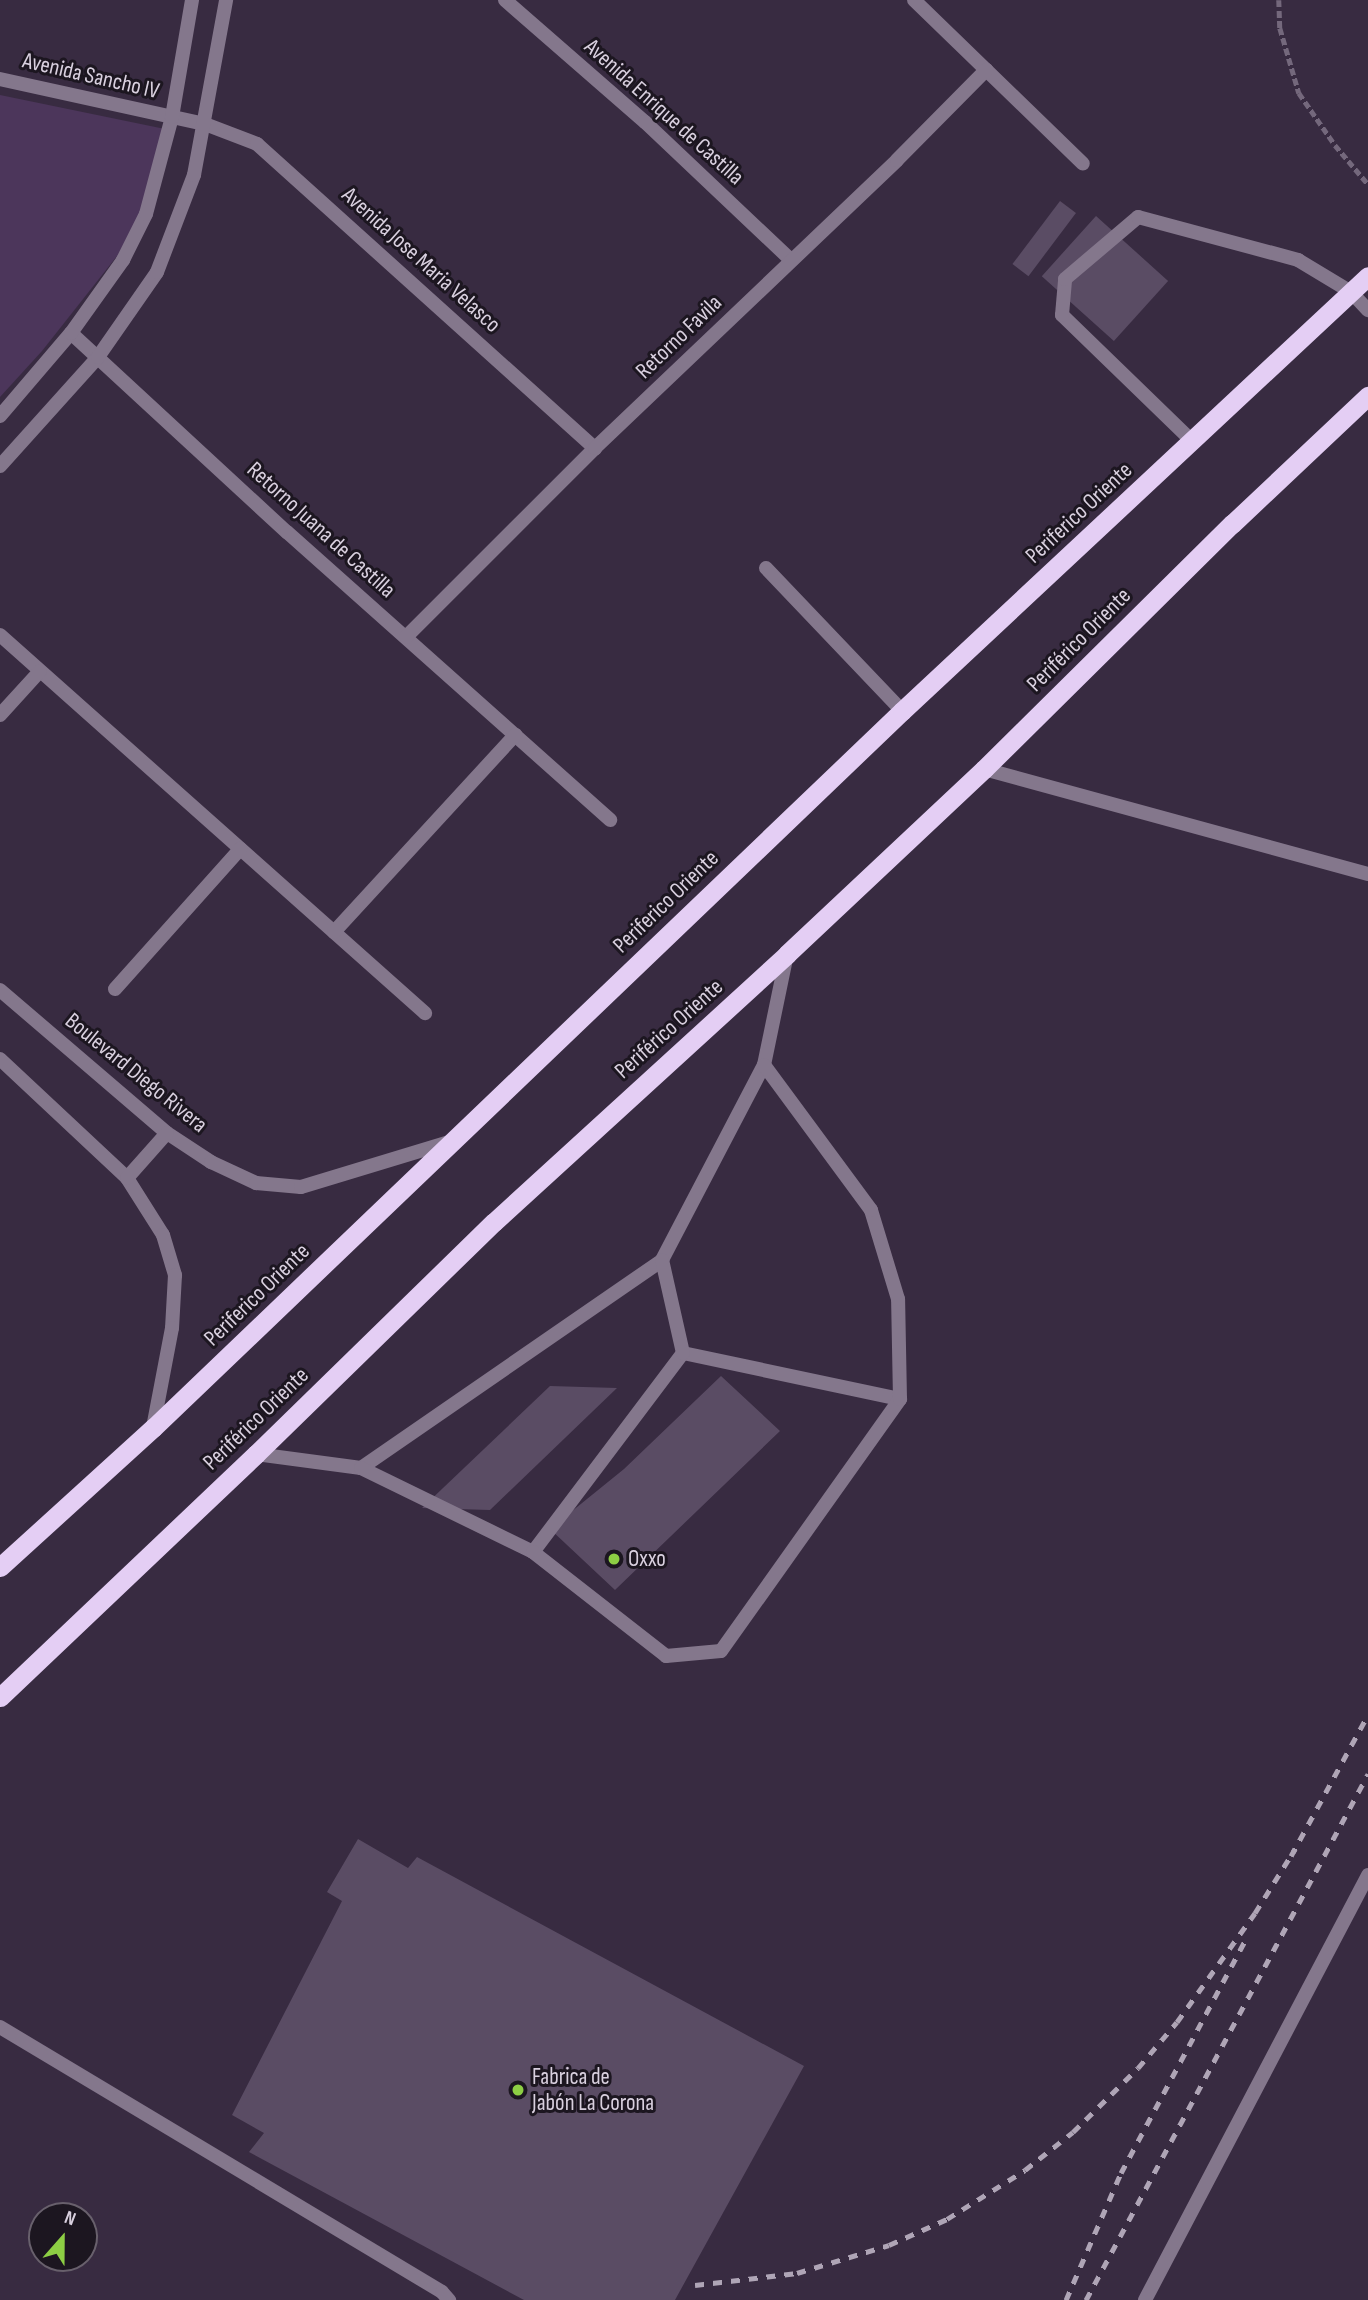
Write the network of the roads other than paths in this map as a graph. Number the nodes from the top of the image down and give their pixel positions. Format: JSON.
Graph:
{"nodes":[{"id":1,"x":192,"y":0,"type":"edge"},
{"id":2,"x":226,"y":0,"type":"edge"},
{"id":3,"x":914,"y":0,"type":"edge"},
{"id":4,"x":510,"y":2,"type":"edge"},
{"id":5,"x":986,"y":70,"type":"junction"},
{"id":6,"x":0,"y":79,"type":"edge"},
{"id":7,"x":172,"y":117,"type":"junction"},
{"id":8,"x":205,"y":124,"type":"junction"},
{"id":9,"x":1083,"y":164,"type":"dead end"},
{"id":10,"x":791,"y":260,"type":"junction"},
{"id":11,"x":1368,"y":276,"type":"edge"},
{"id":12,"x":1351,"y":292,"type":"junction"},
{"id":13,"x":1368,"y":310,"type":"edge"},
{"id":14,"x":71,"y":333,"type":"junction"},
{"id":15,"x":98,"y":357,"type":"junction"},
{"id":16,"x":1368,"y":396,"type":"edge"},
{"id":17,"x":0,"y":416,"type":"edge"},
{"id":18,"x":1192,"y":441,"type":"junction"},
{"id":19,"x":595,"y":448,"type":"junction"},
{"id":20,"x":0,"y":466,"type":"edge"},
{"id":21,"x":766,"y":568,"type":"dead end"},
{"id":22,"x":0,"y":635,"type":"edge"},
{"id":23,"x":406,"y":638,"type":"junction"},
{"id":24,"x":40,"y":671,"type":"junction"},
{"id":25,"x":902,"y":711,"type":"junction"},
{"id":26,"x":0,"y":715,"type":"edge"},
{"id":27,"x":515,"y":735,"type":"junction"},
{"id":28,"x":984,"y":769,"type":"junction"},
{"id":29,"x":610,"y":820,"type":"dead end"},
{"id":30,"x":240,"y":849,"type":"junction"},
{"id":31,"x":1368,"y":874,"type":"edge"},
{"id":32,"x":334,"y":932,"type":"junction"},
{"id":33,"x":787,"y":954,"type":"junction"},
{"id":34,"x":115,"y":989,"type":"dead end"},
{"id":35,"x":0,"y":990,"type":"edge"},
{"id":36,"x":425,"y":1013,"type":"dead end"},
{"id":37,"x":0,"y":1059,"type":"edge"},
{"id":38,"x":764,"y":1065,"type":"junction"},
{"id":39,"x":167,"y":1133,"type":"junction"},
{"id":40,"x":454,"y":1141,"type":"junction"},
{"id":41,"x":127,"y":1178,"type":"junction"},
{"id":42,"x":662,"y":1260,"type":"junction"},
{"id":43,"x":683,"y":1353,"type":"junction"},
{"id":44,"x":900,"y":1399,"type":"junction"},
{"id":45,"x":153,"y":1428,"type":"junction"},
{"id":46,"x":256,"y":1454,"type":"junction"},
{"id":47,"x":361,"y":1468,"type":"junction"},
{"id":48,"x":533,"y":1552,"type":"junction"},
{"id":49,"x":0,"y":1567,"type":"edge"},
{"id":50,"x":0,"y":1697,"type":"edge"},
{"id":51,"x":1368,"y":1875,"type":"edge"},
{"id":52,"x":0,"y":2027,"type":"edge"},
{"id":53,"x":449,"y":2300,"type":"edge"},
{"id":54,"x":1145,"y":2300,"type":"edge"}],
"edges":[{"from":1,"to":7,"type":"street"},
{"from":2,"to":8,"type":"street"},
{"from":3,"to":5,"type":"street"},
{"from":4,"to":10,"type":"street","name":"Avenida Enrique de Castilla"},
{"from":5,"to":9,"type":"street"},
{"from":5,"to":10,"type":"street","name":"Retorno Favila"},
{"from":6,"to":7,"type":"street","name":"Avenida Sancho IV"},
{"from":7,"to":8,"type":"street","name":"Avenida Sancho IV"},
{"from":7,"to":14,"type":"street"},
{"from":8,"to":15,"type":"street"},
{"from":8,"to":19,"type":"street","name":"Avenida Jose Maria Velasco"},
{"from":10,"to":19,"type":"street","name":"Retorno Favila"},
{"from":11,"to":12,"type":"highway","name":"Periferico Oriente"},
{"from":12,"to":13,"type":"street"},
{"from":12,"to":18,"type":"highway","name":"Periferico Oriente"},
{"from":12,"to":18,"type":"street"},
{"from":14,"to":15,"type":"street","name":"Retorno Juana de Castilla"},
{"from":14,"to":17,"type":"street"},
{"from":15,"to":20,"type":"street"},
{"from":15,"to":23,"type":"street","name":"Retorno Juana de Castilla"},
{"from":16,"to":28,"type":"highway","name":"Periférico Oriente"},
{"from":18,"to":25,"type":"highway","name":"Periferico Oriente"},
{"from":19,"to":23,"type":"street","name":"Retorno Favila"},
{"from":21,"to":25,"type":"street"},
{"from":22,"to":24,"type":"street"},
{"from":23,"to":27,"type":"street","name":"Retorno Juana de Castilla"},
{"from":24,"to":26,"type":"street"},
{"from":24,"to":30,"type":"street"},
{"from":25,"to":40,"type":"highway","name":"Periferico Oriente"},
{"from":27,"to":29,"type":"street","name":"Retorno Juana de Castilla"},
{"from":27,"to":32,"type":"street"},
{"from":28,"to":31,"type":"street"},
{"from":28,"to":33,"type":"highway","name":"Periférico Oriente"},
{"from":30,"to":32,"type":"street"},
{"from":30,"to":34,"type":"street"},
{"from":32,"to":36,"type":"street"},
{"from":33,"to":38,"type":"street"},
{"from":33,"to":46,"type":"highway","name":"Periférico Oriente"},
{"from":35,"to":39,"type":"street","name":"Boulevard Diego Rivera"},
{"from":37,"to":41,"type":"street"},
{"from":38,"to":42,"type":"street"},
{"from":38,"to":44,"type":"street"},
{"from":39,"to":40,"type":"street","name":"Boulevard Diego Rivera"},
{"from":39,"to":41,"type":"street"},
{"from":40,"to":45,"type":"highway","name":"Periferico Oriente"},
{"from":41,"to":45,"type":"street"},
{"from":42,"to":43,"type":"street"},
{"from":42,"to":47,"type":"street"},
{"from":43,"to":44,"type":"street"},
{"from":43,"to":48,"type":"street"},
{"from":44,"to":48,"type":"street"},
{"from":45,"to":49,"type":"highway","name":"Periferico Oriente"},
{"from":46,"to":47,"type":"street"},
{"from":46,"to":50,"type":"highway","name":"Periférico Oriente"},
{"from":47,"to":48,"type":"street"},
{"from":51,"to":54,"type":"street"},
{"from":52,"to":53,"type":"street"}]}
